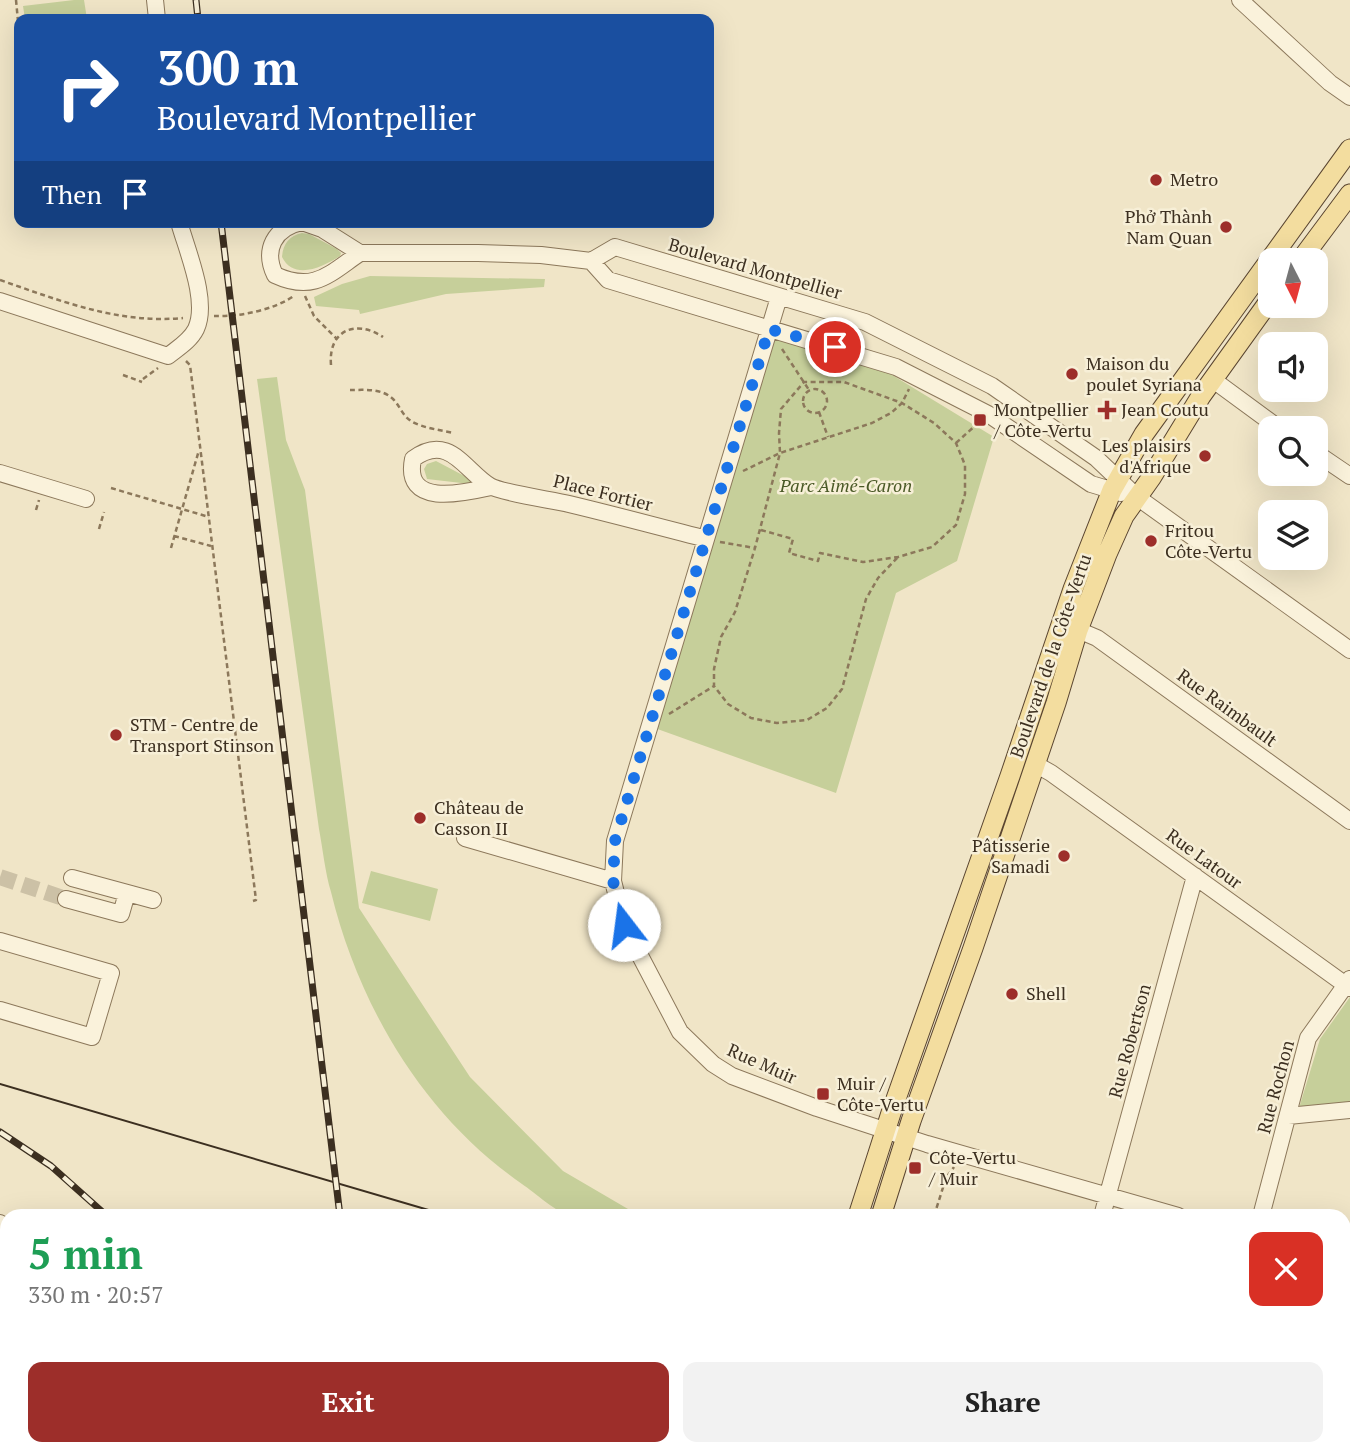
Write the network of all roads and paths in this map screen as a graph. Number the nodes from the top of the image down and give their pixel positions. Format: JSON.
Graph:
{"nodes":[{"id":1,"x":1240,"y":0,"type":"edge"},
{"id":2,"x":1350,"y":97,"type":"edge"},
{"id":3,"x":1350,"y":149,"type":"edge"},
{"id":4,"x":1350,"y":194,"type":"edge"},
{"id":5,"x":180,"y":228,"type":"edge"},
{"id":6,"x":286,"y":228,"type":"edge"},
{"id":7,"x":319,"y":228,"type":"edge"},
{"id":8,"x":1310,"y":248,"type":"edge"},
{"id":9,"x":360,"y":253,"type":"junction"},
{"id":10,"x":591,"y":261,"type":"junction"},
{"id":11,"x":0,"y":280,"type":"edge"},
{"id":12,"x":298,"y":289,"type":"junction"},
{"id":13,"x":779,"y":297,"type":"junction"},
{"id":14,"x":0,"y":301,"type":"edge"},
{"id":15,"x":199,"y":316,"type":"junction"},
{"id":16,"x":1258,"y":316,"type":"edge"},
{"id":17,"x":769,"y":329,"type":"junction"},
{"id":18,"x":383,"y":337,"type":"dead end"},
{"id":19,"x":336,"y":338,"type":"junction"},
{"id":20,"x":908,"y":343,"type":"junction"},
{"id":21,"x":190,"y":365,"type":"dead end"},
{"id":22,"x":331,"y":365,"type":"dead end"},
{"id":23,"x":896,"y":367,"type":"junction"},
{"id":24,"x":123,"y":375,"type":"dead end"},
{"id":25,"x":1212,"y":379,"type":"junction"},
{"id":26,"x":142,"y":382,"type":"dead end"},
{"id":27,"x":804,"y":383,"type":"junction"},
{"id":28,"x":911,"y":383,"type":"dead end"},
{"id":29,"x":350,"y":390,"type":"dead end"},
{"id":30,"x":809,"y":390,"type":"junction"},
{"id":31,"x":902,"y":403,"type":"junction"},
{"id":32,"x":819,"y":412,"type":"junction"},
{"id":33,"x":988,"y":414,"type":"junction"},
{"id":34,"x":1262,"y":416,"type":"edge"},
{"id":35,"x":454,"y":433,"type":"dead end"},
{"id":36,"x":828,"y":437,"type":"junction"},
{"id":37,"x":956,"y":443,"type":"junction"},
{"id":38,"x":200,"y":446,"type":"junction"},
{"id":39,"x":780,"y":453,"type":"junction"},
{"id":40,"x":1328,"y":460,"type":"edge"},
{"id":41,"x":1348,"y":471,"type":"edge"},
{"id":42,"x":0,"y":473,"type":"edge"},
{"id":43,"x":723,"y":480,"type":"junction"},
{"id":44,"x":1115,"y":484,"type":"junction"},
{"id":45,"x":491,"y":487,"type":"junction"},
{"id":46,"x":111,"y":488,"type":"dead end"},
{"id":47,"x":41,"y":493,"type":"dead end"},
{"id":48,"x":1137,"y":497,"type":"junction"},
{"id":49,"x":86,"y":499,"type":"dead end"},
{"id":50,"x":182,"y":509,"type":"junction"},
{"id":51,"x":36,"y":510,"type":"dead end"},
{"id":52,"x":104,"y":512,"type":"dead end"},
{"id":53,"x":209,"y":517,"type":"junction"},
{"id":54,"x":99,"y":529,"type":"dead end"},
{"id":55,"x":761,"y":530,"type":"dead end"},
{"id":56,"x":174,"y":536,"type":"junction"},
{"id":57,"x":706,"y":539,"type":"junction"},
{"id":58,"x":213,"y":547,"type":"junction"},
{"id":59,"x":170,"y":548,"type":"dead end"},
{"id":60,"x":755,"y":548,"type":"junction"},
{"id":61,"x":898,"y":557,"type":"junction"},
{"id":62,"x":1079,"y":630,"type":"junction"},
{"id":63,"x":1350,"y":650,"type":"edge"},
{"id":64,"x":714,"y":687,"type":"junction"},
{"id":65,"x":649,"y":726,"type":"junction"},
{"id":66,"x":1035,"y":764,"type":"junction"},
{"id":67,"x":1350,"y":821,"type":"edge"},
{"id":68,"x":465,"y":838,"type":"dead end"},
{"id":69,"x":1195,"y":876,"type":"junction"},
{"id":70,"x":72,"y":878,"type":"dead end"},
{"id":71,"x":613,"y":881,"type":"junction"},
{"id":72,"x":127,"y":893,"type":"junction"},
{"id":73,"x":66,"y":898,"type":"tunnel mouth"},
{"id":74,"x":153,"y":900,"type":"dead end"},
{"id":75,"x":253,"y":901,"type":"dead end"},
{"id":76,"x":0,"y":941,"type":"edge"},
{"id":77,"x":1348,"y":984,"type":"edge"},
{"id":78,"x":0,"y":1010,"type":"edge"},
{"id":79,"x":1350,"y":1110,"type":"edge"},
{"id":80,"x":1288,"y":1116,"type":"junction"},
{"id":81,"x":885,"y":1130,"type":"junction"},
{"id":82,"x":906,"y":1137,"type":"junction"},
{"id":83,"x":954,"y":1167,"type":"dead end"},
{"id":84,"x":1108,"y":1195,"type":"junction"},
{"id":85,"x":860,"y":1209,"type":"edge"},
{"id":86,"x":883,"y":1209,"type":"edge"},
{"id":87,"x":936,"y":1209,"type":"edge"},
{"id":88,"x":1104,"y":1209,"type":"edge"},
{"id":89,"x":1155,"y":1209,"type":"edge"},
{"id":90,"x":1263,"y":1209,"type":"edge"}],
"edges":[{"from":1,"to":2,"type":"street"},
{"from":3,"to":44,"type":"main road","name":"Boulevard de la Côte-Vertu"},
{"from":4,"to":8,"type":"main road"},
{"from":5,"to":15,"type":"street"},
{"from":6,"to":12,"type":"street"},
{"from":7,"to":9,"type":"street"},
{"from":9,"to":10,"type":"street","name":"Boulevard Montpellier"},
{"from":9,"to":12,"type":"street"},
{"from":10,"to":13,"type":"street","name":"Boulevard Montpellier"},
{"from":10,"to":17,"type":"street","name":"Boulevard Montpellier"},
{"from":11,"to":15,"type":"path"},
{"from":12,"to":15,"type":"path"},
{"from":12,"to":19,"type":"path"},
{"from":13,"to":17,"type":"street","name":"Rue Muir"},
{"from":13,"to":20,"type":"street","name":"Boulevard Montpellier"},
{"from":14,"to":15,"type":"street"},
{"from":16,"to":25,"type":"main road","name":"Boulevard de la Côte-Vertu"},
{"from":17,"to":23,"type":"street","name":"Boulevard Montpellier"},
{"from":17,"to":27,"type":"path"},
{"from":17,"to":43,"type":"street","name":"Rue Muir"},
{"from":18,"to":19,"type":"path"},
{"from":19,"to":22,"type":"path"},
{"from":20,"to":23,"type":"street"},
{"from":20,"to":44,"type":"street","name":"Boulevard Montpellier"},
{"from":21,"to":38,"type":"path"},
{"from":23,"to":33,"type":"street","name":"Boulevard Montpellier"},
{"from":24,"to":26,"type":"path"},
{"from":25,"to":34,"type":"street"},
{"from":25,"to":48,"type":"main road","name":"Boulevard de la Côte-Vertu"},
{"from":27,"to":30,"type":"path"},
{"from":27,"to":31,"type":"path"},
{"from":27,"to":39,"type":"path"},
{"from":28,"to":31,"type":"path"},
{"from":29,"to":35,"type":"path"},
{"from":30,"to":32,"type":"path"},
{"from":30,"to":32,"type":"path"},
{"from":31,"to":36,"type":"path"},
{"from":31,"to":37,"type":"path"},
{"from":32,"to":36,"type":"path"},
{"from":33,"to":37,"type":"path"},
{"from":33,"to":44,"type":"street","name":"Boulevard Montpellier"},
{"from":36,"to":39,"type":"path"},
{"from":37,"to":61,"type":"path"},
{"from":38,"to":50,"type":"path"},
{"from":38,"to":53,"type":"path"},
{"from":39,"to":43,"type":"path"},
{"from":39,"to":60,"type":"path"},
{"from":40,"to":41,"type":"street"},
{"from":42,"to":49,"type":"street"},
{"from":43,"to":57,"type":"street","name":"Rue Muir"},
{"from":44,"to":48,"type":"street","name":"Boulevard Montpellier"},
{"from":44,"to":81,"type":"main road","name":"Boulevard de la Côte-Vertu"},
{"from":45,"to":45,"type":"street","name":"Place Fortier"},
{"from":45,"to":57,"type":"street","name":"Place Fortier"},
{"from":46,"to":50,"type":"path"},
{"from":47,"to":51,"type":"path"},
{"from":48,"to":62,"type":"main road","name":"Boulevard de la Côte-Vertu"},
{"from":48,"to":63,"type":"street"},
{"from":50,"to":53,"type":"path"},
{"from":50,"to":56,"type":"path"},
{"from":52,"to":54,"type":"path"},
{"from":53,"to":58,"type":"path"},
{"from":55,"to":61,"type":"path"},
{"from":56,"to":58,"type":"path"},
{"from":56,"to":59,"type":"path"},
{"from":57,"to":60,"type":"path"},
{"from":57,"to":65,"type":"street","name":"Rue Muir"},
{"from":58,"to":75,"type":"path"},
{"from":60,"to":64,"type":"path"},
{"from":61,"to":64,"type":"path"},
{"from":62,"to":66,"type":"main road","name":"Boulevard de la Côte-Vertu"},
{"from":62,"to":67,"type":"street","name":"Rue Raimbault"},
{"from":64,"to":65,"type":"path"},
{"from":65,"to":71,"type":"street","name":"Rue Muir"},
{"from":66,"to":69,"type":"street","name":"Rue Latour"},
{"from":66,"to":82,"type":"main road","name":"Boulevard de la Côte-Vertu"},
{"from":68,"to":71,"type":"street"},
{"from":69,"to":77,"type":"street","name":"Rue Latour"},
{"from":69,"to":84,"type":"street","name":"Rue Robertson"},
{"from":70,"to":72,"type":"street"},
{"from":71,"to":81,"type":"street","name":"Rue Muir"},
{"from":72,"to":73,"type":"street"},
{"from":72,"to":74,"type":"street"},
{"from":76,"to":78,"type":"street"},
{"from":77,"to":80,"type":"street","name":"Rue Rochon"},
{"from":79,"to":80,"type":"street"},
{"from":80,"to":90,"type":"street","name":"Rue Rochon"},
{"from":81,"to":82,"type":"street","name":"Rue Muir"},
{"from":81,"to":85,"type":"main road","name":"Boulevard de la Côte-Vertu"},
{"from":82,"to":84,"type":"street","name":"Rue Muir"},
{"from":82,"to":86,"type":"main road","name":"Boulevard de la Côte-Vertu"},
{"from":83,"to":87,"type":"path"},
{"from":84,"to":88,"type":"street","name":"Rue Robertson"},
{"from":84,"to":89,"type":"street","name":"Rue Muir"}]}
